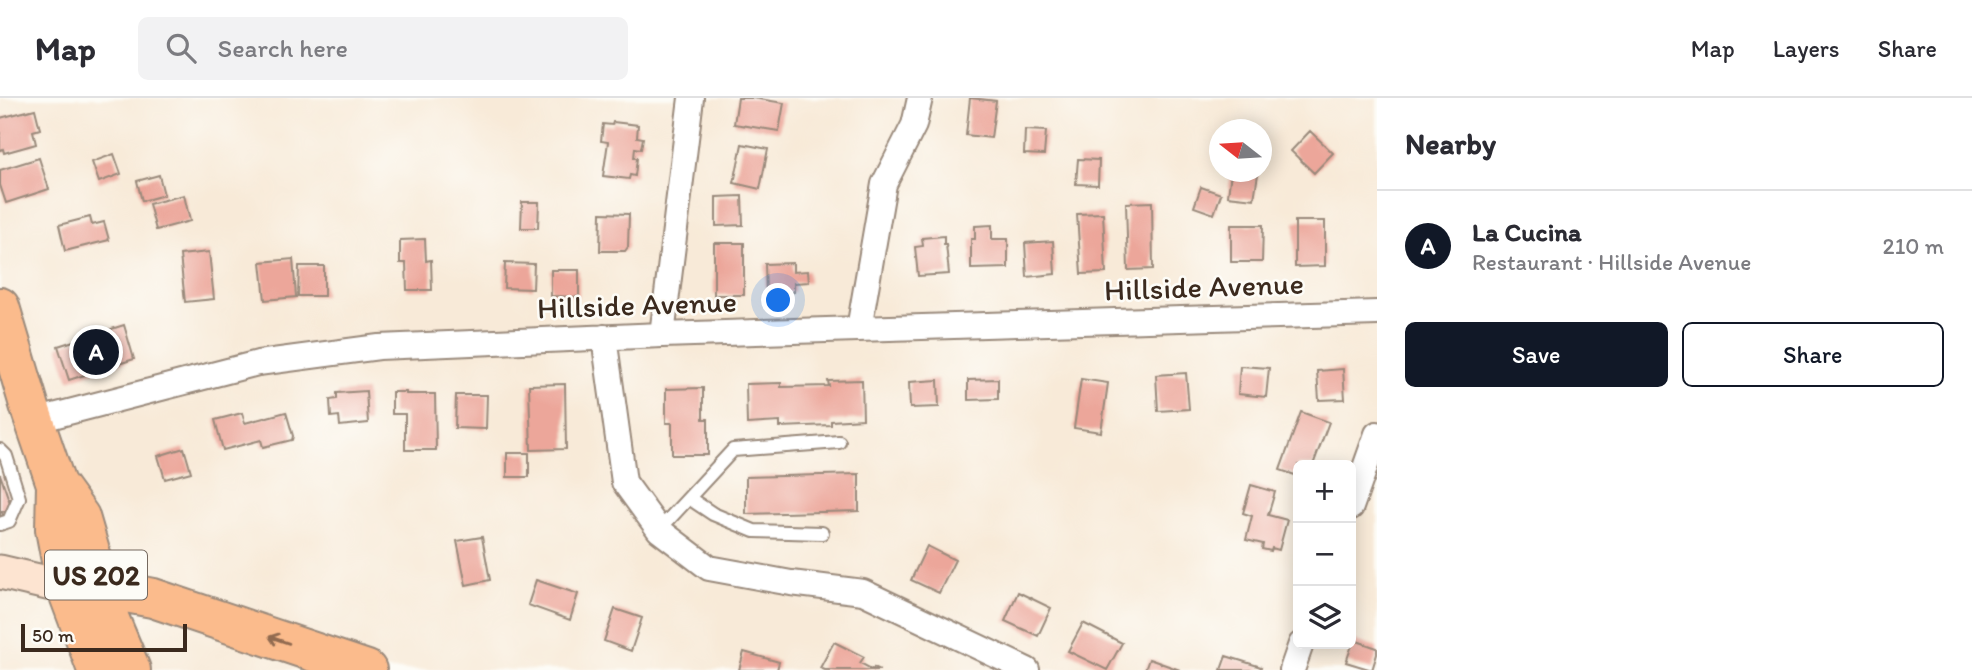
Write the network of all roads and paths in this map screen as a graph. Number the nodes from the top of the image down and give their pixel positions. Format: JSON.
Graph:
{"nodes":[{"id":1,"x":691,"y":98,"type":"edge"},
{"id":2,"x":919,"y":98,"type":"edge"},
{"id":3,"x":1377,"y":313,"type":"edge"},
{"id":4,"x":2,"y":319,"type":"edge"},
{"id":5,"x":859,"y":329,"type":"junction"},
{"id":6,"x":662,"y":335,"type":"junction"},
{"id":7,"x":604,"y":337,"type":"junction"},
{"id":8,"x":34,"y":421,"type":"junction"},
{"id":9,"x":1377,"y":434,"type":"edge"},
{"id":10,"x":839,"y":442,"type":"dead end"},
{"id":11,"x":0,"y":450,"type":"edge"},
{"id":12,"x":1356,"y":493,"type":"edge"},
{"id":13,"x":688,"y":498,"type":"junction"},
{"id":14,"x":0,"y":524,"type":"edge"},
{"id":15,"x":659,"y":530,"type":"junction"},
{"id":16,"x":822,"y":533,"type":"dead end"},
{"id":17,"x":0,"y":572,"type":"edge"},
{"id":18,"x":83,"y":588,"type":"junction"},
{"id":19,"x":1299,"y":649,"type":"edge"},
{"id":20,"x":97,"y":670,"type":"edge"},
{"id":21,"x":131,"y":670,"type":"edge"},
{"id":22,"x":367,"y":670,"type":"edge"},
{"id":23,"x":1027,"y":670,"type":"edge"},
{"id":24,"x":1292,"y":670,"type":"edge"}],
"edges":[{"from":1,"to":6,"type":"street"},
{"from":2,"to":5,"type":"street"},
{"from":3,"to":5,"type":"street","name":"Hillside Avenue"},
{"from":4,"to":8,"type":"highway","number":"US 202"},
{"from":5,"to":6,"type":"street","name":"Hillside Avenue"},
{"from":6,"to":7,"type":"street","name":"Hillside Avenue"},
{"from":7,"to":8,"type":"street","name":"Hillside Avenue"},
{"from":7,"to":15,"type":"street"},
{"from":8,"to":18,"type":"highway","number":"US 202"},
{"from":9,"to":12,"type":"street"},
{"from":10,"to":13,"type":"lane"},
{"from":11,"to":14,"type":"lane"},
{"from":13,"to":15,"type":"lane"},
{"from":13,"to":16,"type":"lane"},
{"from":15,"to":23,"type":"street"},
{"from":17,"to":18,"type":"main road"},
{"from":18,"to":20,"type":"highway","number":"US 202"},
{"from":18,"to":21,"type":"highway","number":"US 202"},
{"from":22,"to":18,"type":"highway","one_way":true},
{"from":19,"to":24,"type":"street"}]}
